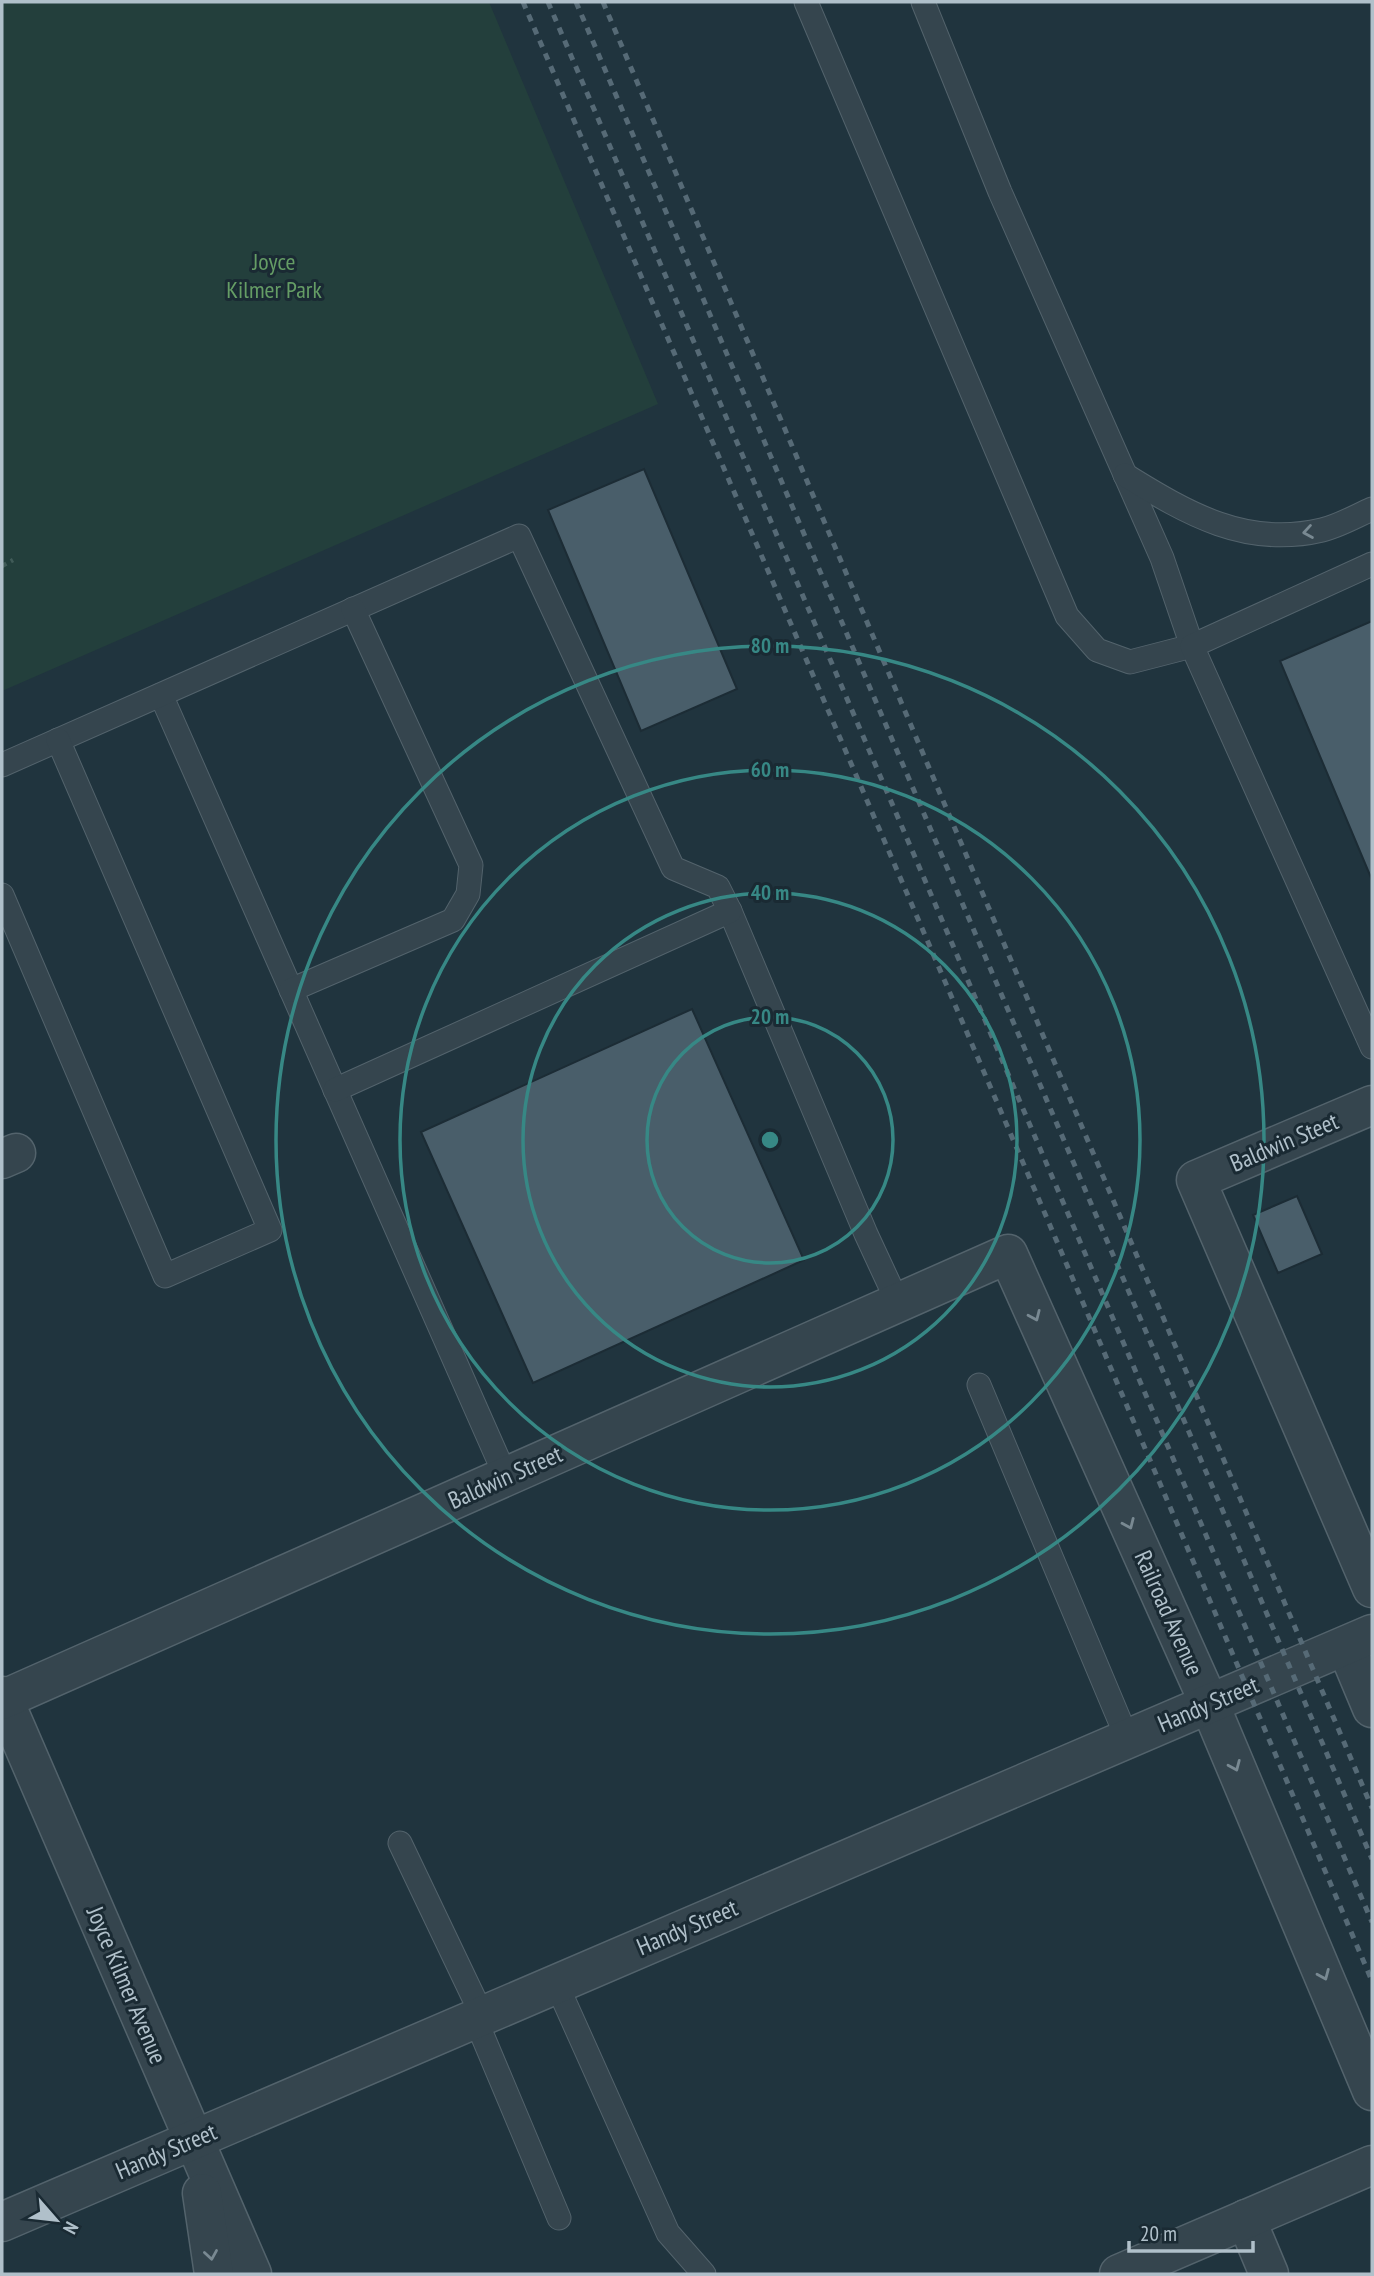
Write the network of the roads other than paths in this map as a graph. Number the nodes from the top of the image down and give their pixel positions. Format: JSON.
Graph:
{"nodes":[{"id":1,"x":806,"y":2,"type":"edge"},
{"id":2,"x":923,"y":2,"type":"edge"},
{"id":3,"x":1125,"y":475,"type":"junction"},
{"id":4,"x":1372,"y":509,"type":"edge"},
{"id":5,"x":1372,"y":564,"type":"edge"},
{"id":6,"x":353,"y":609,"type":"junction"},
{"id":7,"x":1192,"y":646,"type":"junction"},
{"id":8,"x":161,"y":695,"type":"junction"},
{"id":9,"x":58,"y":740,"type":"junction"},
{"id":10,"x":2,"y":765,"type":"edge"},
{"id":11,"x":2,"y":895,"type":"edge"},
{"id":12,"x":730,"y":911,"type":"junction"},
{"id":13,"x":291,"y":990,"type":"junction"},
{"id":14,"x":1372,"y":1047,"type":"edge"},
{"id":15,"x":335,"y":1090,"type":"junction"},
{"id":16,"x":1372,"y":1105,"type":"edge"},
{"id":17,"x":1007,"y":1254,"type":"joint"},
{"id":18,"x":898,"y":1303,"type":"junction"},
{"id":19,"x":979,"y":1385,"type":"dead end"},
{"id":20,"x":506,"y":1477,"type":"junction"},
{"id":21,"x":1372,"y":1588,"type":"edge"},
{"id":22,"x":1359,"y":1640,"type":"edge"},
{"id":23,"x":2,"y":1698,"type":"edge"},
{"id":24,"x":1209,"y":1703,"type":"junction"},
{"id":25,"x":1372,"y":1708,"type":"edge"},
{"id":26,"x":1127,"y":1738,"type":"junction"},
{"id":27,"x":400,"y":1843,"type":"dead end"},
{"id":28,"x":556,"y":1983,"type":"junction"},
{"id":29,"x":478,"y":2017,"type":"junction"},
{"id":30,"x":1372,"y":2091,"type":"edge"},
{"id":31,"x":194,"y":2138,"type":"junction"},
{"id":32,"x":1372,"y":2165,"type":"edge"},
{"id":33,"x":559,"y":2218,"type":"dead end"},
{"id":34,"x":1246,"y":2219,"type":"junction"},
{"id":35,"x":2,"y":2222,"type":"edge"},
{"id":36,"x":214,"y":2274,"type":"edge"},
{"id":37,"x":252,"y":2274,"type":"edge"},
{"id":38,"x":704,"y":2274,"type":"edge"},
{"id":39,"x":1119,"y":2274,"type":"edge"},
{"id":40,"x":1269,"y":2274,"type":"edge"}],
"edges":[{"from":1,"to":7,"type":"lane"},
{"from":2,"to":3,"type":"lane"},
{"from":4,"to":3,"type":"lane","one_way":true},
{"from":3,"to":7,"type":"lane"},
{"from":5,"to":7,"type":"lane"},
{"from":6,"to":8,"type":"lane"},
{"from":6,"to":12,"type":"lane"},
{"from":6,"to":13,"type":"lane"},
{"from":7,"to":14,"type":"lane"},
{"from":8,"to":9,"type":"lane"},
{"from":8,"to":13,"type":"lane"},
{"from":9,"to":10,"type":"lane"},
{"from":9,"to":11,"type":"lane"},
{"from":12,"to":15,"type":"lane"},
{"from":12,"to":18,"type":"lane"},
{"from":13,"to":15,"type":"lane"},
{"from":15,"to":20,"type":"lane"},
{"from":16,"to":21,"type":"street","name":"Baldwin Steet"},
{"from":17,"to":18,"type":"street","name":"Baldwin Street"},
{"from":17,"to":24,"type":"street","name":"Railroad Avenue","one_way":true},
{"from":18,"to":20,"type":"street","name":"Baldwin Street"},
{"from":19,"to":26,"type":"lane"},
{"from":20,"to":23,"type":"street","name":"Baldwin Street"},
{"from":22,"to":24,"type":"street","name":"Handy Street"},
{"from":22,"to":25,"type":"street"},
{"from":23,"to":31,"type":"street","name":"Joyce Kilmer Avenue"},
{"from":24,"to":26,"type":"street","name":"Handy Street"},
{"from":24,"to":30,"type":"street","name":"Railroad Avenue","one_way":true},
{"from":26,"to":28,"type":"street","name":"Handy Street"},
{"from":27,"to":29,"type":"lane"},
{"from":28,"to":29,"type":"street","name":"Handy Street"},
{"from":28,"to":38,"type":"lane"},
{"from":29,"to":31,"type":"street","name":"Handy Street"},
{"from":29,"to":33,"type":"lane"},
{"from":31,"to":35,"type":"street","name":"Handy Street"},
{"from":31,"to":36,"type":"street","one_way":true},
{"from":31,"to":37,"type":"street","name":"Joyce Kilmer Avenue"},
{"from":32,"to":34,"type":"street"},
{"from":34,"to":39,"type":"street"},
{"from":34,"to":40,"type":"street"}]}
